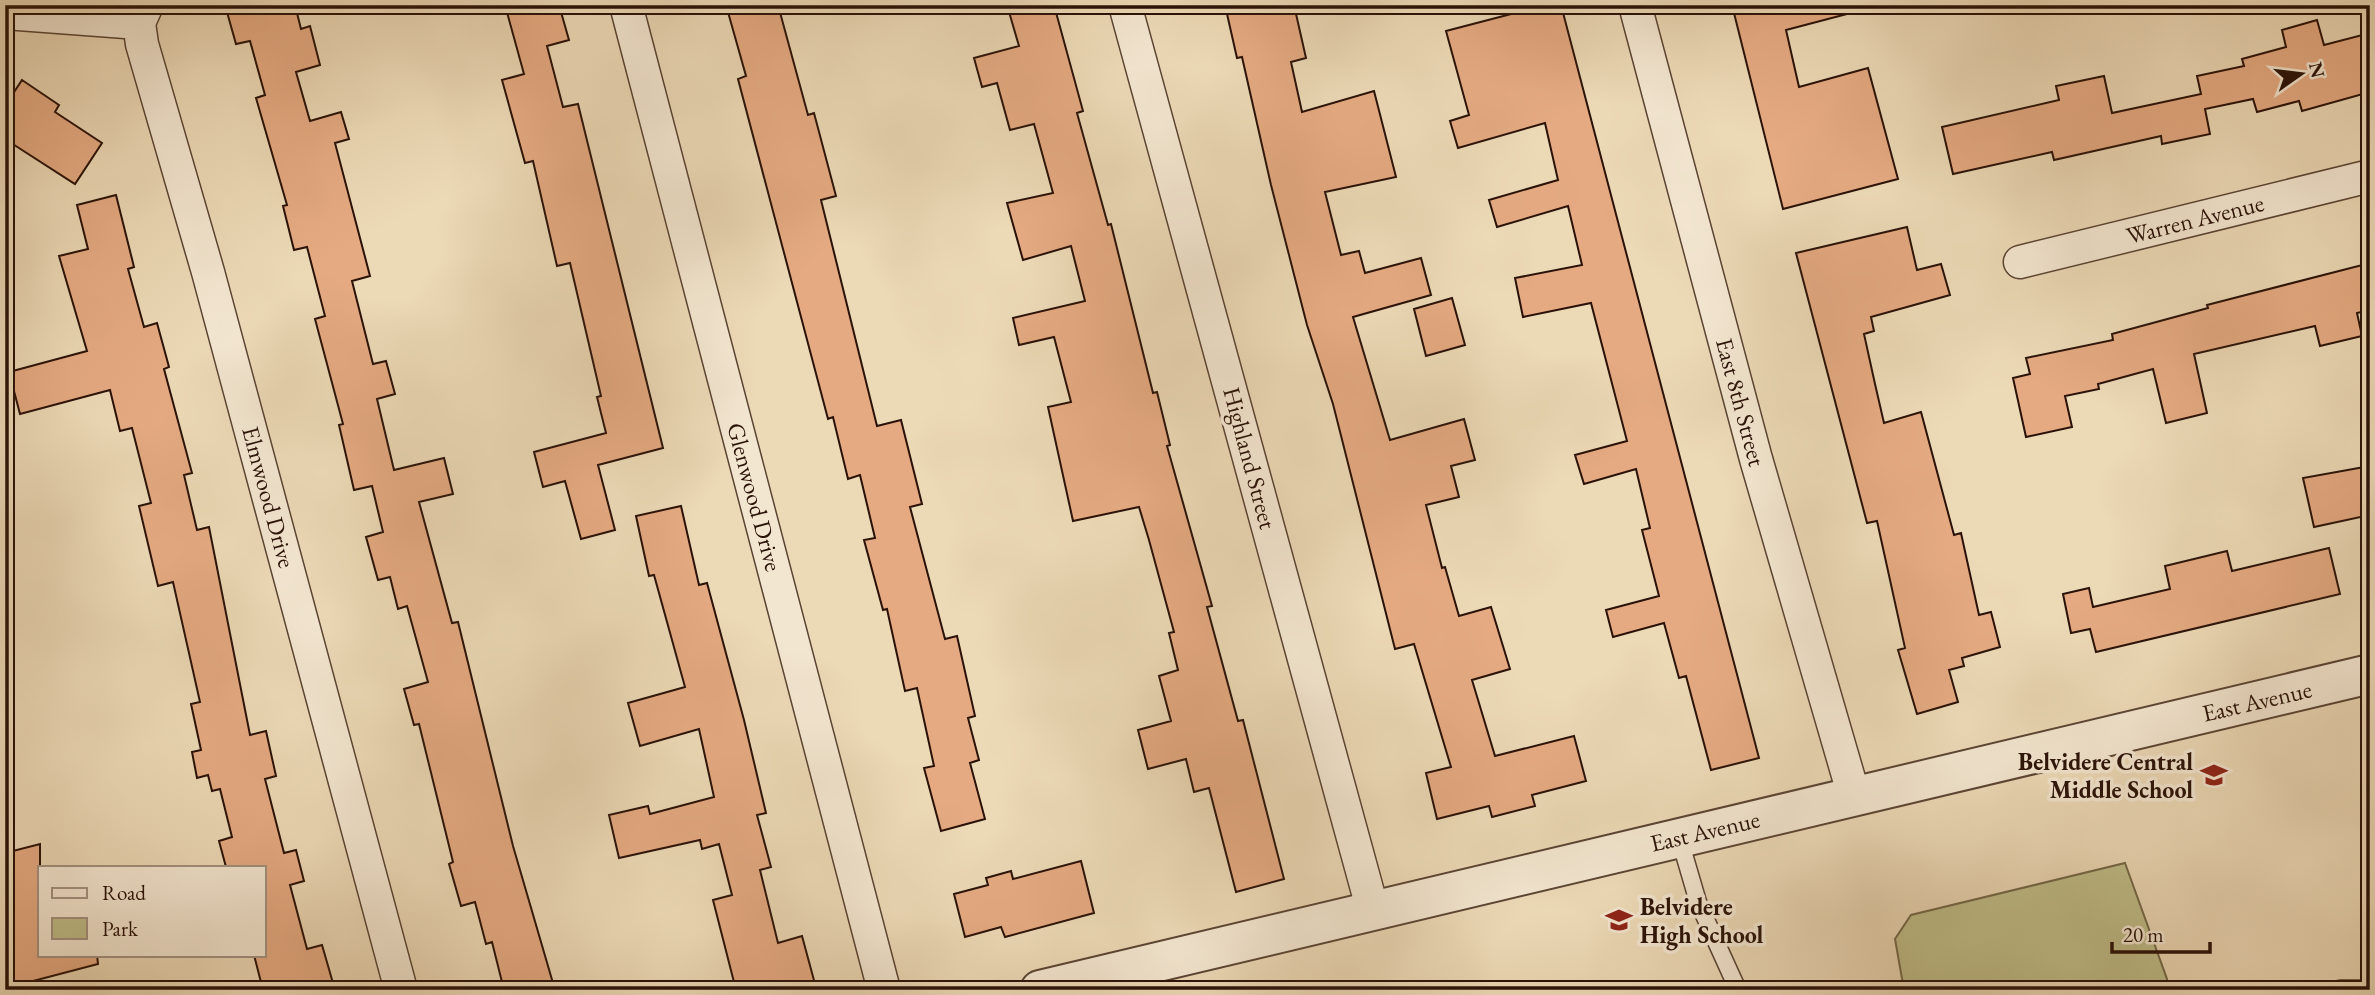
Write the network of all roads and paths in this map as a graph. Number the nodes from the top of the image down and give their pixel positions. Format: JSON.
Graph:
{"nodes":[{"id":1,"x":626,"y":5,"type":"edge"},
{"id":2,"x":1125,"y":5,"type":"edge"},
{"id":3,"x":1635,"y":5,"type":"edge"},
{"id":4,"x":5,"y":13,"type":"edge"},
{"id":5,"x":143,"y":14,"type":"edge"},
{"id":6,"x":2370,"y":176,"type":"edge"},
{"id":7,"x":2020,"y":262,"type":"dead end"},
{"id":8,"x":2370,"y":674,"type":"edge"},
{"id":9,"x":1854,"y":796,"type":"junction"},
{"id":10,"x":1679,"y":837,"type":"junction"},
{"id":11,"x":1373,"y":911,"type":"junction"},
{"id":12,"x":1273,"y":981,"type":"dead end"},
{"id":13,"x":1732,"y":989,"type":"edge"},
{"id":14,"x":401,"y":990,"type":"edge"},
{"id":15,"x":884,"y":990,"type":"edge"},
{"id":16,"x":1040,"y":990,"type":"edge"},
{"id":17,"x":1275,"y":990,"type":"edge"}],
"edges":[{"from":1,"to":15,"type":"street","name":"Glenwood Drive"},
{"from":2,"to":11,"type":"street","name":"Highland Street"},
{"from":3,"to":9,"type":"street","name":"East 8th Street"},
{"from":4,"to":5,"type":"street"},
{"from":5,"to":14,"type":"street","name":"Elmwood Drive"},
{"from":6,"to":7,"type":"street","name":"Warren Avenue"},
{"from":8,"to":9,"type":"street","name":"East Avenue"},
{"from":9,"to":10,"type":"street","name":"East Avenue"},
{"from":10,"to":11,"type":"street","name":"East Avenue"},
{"from":10,"to":13,"type":"lane"},
{"from":11,"to":16,"type":"street","name":"East Avenue"},
{"from":12,"to":17,"type":"path"}]}
